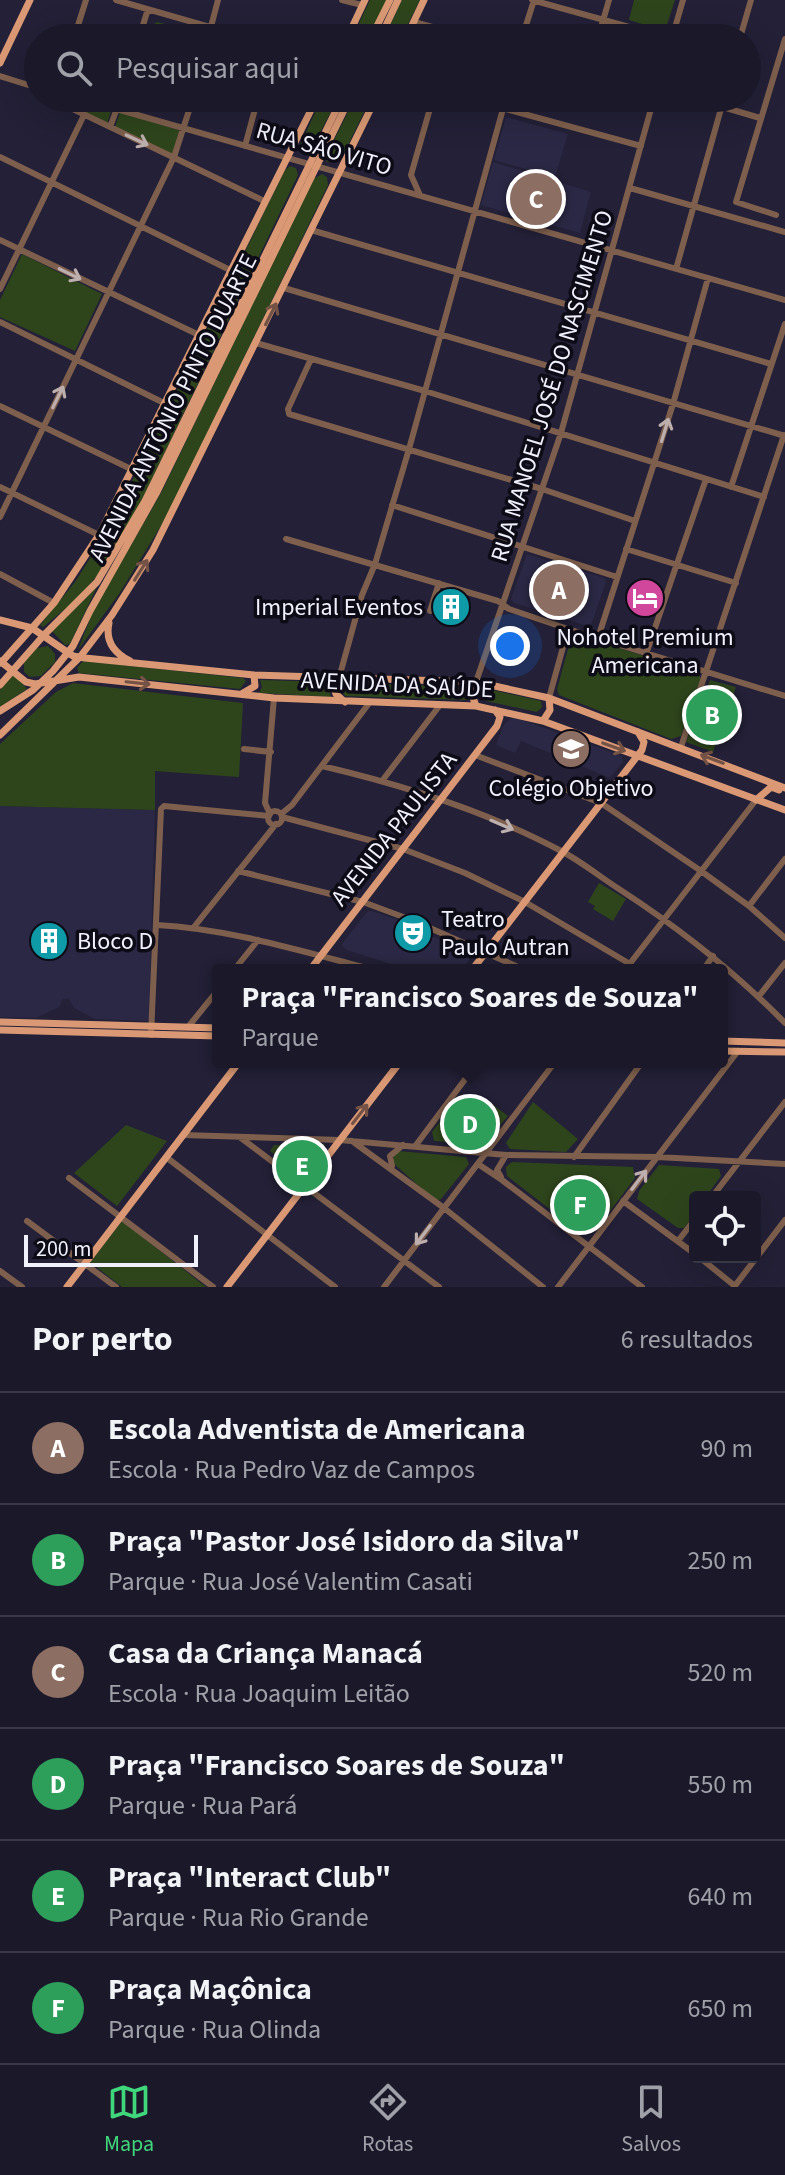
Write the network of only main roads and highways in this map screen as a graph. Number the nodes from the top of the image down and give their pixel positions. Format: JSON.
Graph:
{"nodes":[{"id":1,"x":30,"y":0,"type":"edge"},
{"id":2,"x":390,"y":0,"type":"edge"},
{"id":3,"x":398,"y":0,"type":"edge"},
{"id":4,"x":424,"y":0,"type":"edge"},
{"id":5,"x":364,"y":2,"type":"edge"},
{"id":6,"x":354,"y":24,"type":"edge"},
{"id":7,"x":378,"y":24,"type":"edge"},
{"id":8,"x":387,"y":24,"type":"edge"},
{"id":9,"x":413,"y":24,"type":"edge"},
{"id":10,"x":0,"y":63,"type":"edge"},
{"id":11,"x":310,"y":112,"type":"edge"},
{"id":12,"x":336,"y":112,"type":"edge"},
{"id":13,"x":342,"y":112,"type":"edge"},
{"id":14,"x":369,"y":112,"type":"edge"},
{"id":15,"x":312,"y":166,"type":"junction"},
{"id":16,"x":112,"y":615,"type":"junction"},
{"id":17,"x":0,"y":620,"type":"edge"},
{"id":18,"x":32,"y":628,"type":"junction"},
{"id":19,"x":44,"y":635,"type":"junction"},
{"id":20,"x":68,"y":653,"type":"junction"},
{"id":21,"x":80,"y":657,"type":"junction"},
{"id":22,"x":1,"y":662,"type":"edge"},
{"id":23,"x":136,"y":663,"type":"junction"},
{"id":24,"x":13,"y":669,"type":"junction"},
{"id":25,"x":254,"y":675,"type":"junction"},
{"id":26,"x":339,"y":678,"type":"junction"},
{"id":27,"x":60,"y":679,"type":"junction"},
{"id":28,"x":476,"y":682,"type":"junction"},
{"id":29,"x":40,"y":684,"type":"junction"},
{"id":30,"x":0,"y":685,"type":"edge"},
{"id":31,"x":237,"y":694,"type":"junction"},
{"id":32,"x":549,"y":698,"type":"junction"},
{"id":33,"x":346,"y":702,"type":"junction"},
{"id":34,"x":476,"y":706,"type":"junction"},
{"id":35,"x":495,"y":710,"type":"junction"},
{"id":36,"x":0,"y":711,"type":"edge"},
{"id":37,"x":543,"y":721,"type":"junction"},
{"id":38,"x":634,"y":728,"type":"junction"},
{"id":39,"x":0,"y":735,"type":"edge"},
{"id":40,"x":638,"y":756,"type":"junction"},
{"id":41,"x":785,"y":790,"type":"edge"},
{"id":42,"x":756,"y":800,"type":"junction"},
{"id":43,"x":785,"y":810,"type":"edge"},
{"id":44,"x":314,"y":964,"type":"edge"},
{"id":45,"x":477,"y":964,"type":"edge"},
{"id":46,"x":0,"y":1022,"type":"edge"},
{"id":47,"x":212,"y":1028,"type":"edge"},
{"id":48,"x":0,"y":1030,"type":"edge"},
{"id":49,"x":151,"y":1030,"type":"junction"},
{"id":50,"x":212,"y":1035,"type":"edge"},
{"id":51,"x":728,"y":1041,"type":"edge"},
{"id":52,"x":785,"y":1043,"type":"edge"},
{"id":53,"x":728,"y":1051,"type":"edge"},
{"id":54,"x":785,"y":1052,"type":"edge"},
{"id":55,"x":234,"y":1068,"type":"edge"},
{"id":56,"x":395,"y":1068,"type":"edge"},
{"id":57,"x":67,"y":1287,"type":"edge"},
{"id":58,"x":227,"y":1287,"type":"edge"}],
"edges":[{"from":1,"to":10,"type":"main road"},
{"from":2,"to":7,"type":"main road"},
{"from":3,"to":8,"type":"main road"},
{"from":4,"to":9,"type":"main road"},
{"from":5,"to":6,"type":"main road"},
{"from":11,"to":18,"type":"main road"},
{"from":12,"to":15,"type":"main road","name":"AVENIDA ANTÔNIO PINTO DUARTE"},
{"from":13,"to":15,"type":"main road","name":"AVENIDA ANTÔNIO PINTO DUARTE"},
{"from":16,"to":14,"type":"main road","one_way":true},
{"from":15,"to":19,"type":"main road","name":"AVENIDA ANTÔNIO PINTO DUARTE"},
{"from":15,"to":20,"type":"main road","name":"AVENIDA ANTÔNIO PINTO DUARTE"},
{"from":16,"to":21,"type":"main road"},
{"from":16,"to":23,"type":"main road"},
{"from":17,"to":18,"type":"main road","name":"AVENIDA DA SAÚDE"},
{"from":18,"to":19,"type":"main road","name":"AVENIDA DA SAÚDE"},
{"from":18,"to":22,"type":"main road"},
{"from":19,"to":20,"type":"main road","name":"AVENIDA DA SAÚDE"},
{"from":19,"to":24,"type":"main road","name":"AVENIDA ANTÔNIO PINTO DUARTE"},
{"from":20,"to":21,"type":"main road","name":"AVENIDA DA SAÚDE"},
{"from":20,"to":29,"type":"main road","name":"AVENIDA ANTÔNIO PINTO DUARTE"},
{"from":21,"to":23,"type":"main road","name":"AVENIDA DA SAÚDE"},
{"from":21,"to":27,"type":"main road"},
{"from":22,"to":24,"type":"main road"},
{"from":23,"to":25,"type":"main road","name":"AVENIDA DA SAÚDE"},
{"from":24,"to":29,"type":"main road"},
{"from":24,"to":30,"type":"main road","name":"AVENIDA ANTÔNIO PINTO DUARTE"},
{"from":25,"to":26,"type":"main road","name":"AVENIDA DA SAÚDE"},
{"from":25,"to":31,"type":"main road"},
{"from":26,"to":28,"type":"main road","name":"AVENIDA DA SAÚDE"},
{"from":26,"to":33,"type":"main road"},
{"from":27,"to":29,"type":"main road","name":"AVENIDA DA SAÚDE"},
{"from":27,"to":31,"type":"main road","name":"AVENIDA DA SAÚDE","one_way":true},
{"from":27,"to":39,"type":"main road"},
{"from":28,"to":32,"type":"main road","name":"AVENIDA DA SAÚDE"},
{"from":28,"to":34,"type":"main road"},
{"from":29,"to":36,"type":"main road","name":"AVENIDA ANTÔNIO PINTO DUARTE"},
{"from":31,"to":33,"type":"main road","name":"AVENIDA DA SAÚDE"},
{"from":32,"to":37,"type":"main road"},
{"from":32,"to":38,"type":"main road","name":"AVENIDA DA SAÚDE"},
{"from":33,"to":34,"type":"main road","name":"AVENIDA DA SAÚDE"},
{"from":34,"to":35,"type":"main road","name":"AVENIDA DA SAÚDE"},
{"from":35,"to":37,"type":"main road","name":"AVENIDA DA SAÚDE"},
{"from":35,"to":44,"type":"main road","name":"AVENIDA PAULISTA"},
{"from":37,"to":40,"type":"main road","name":"AVENIDA DA SAÚDE","one_way":true},
{"from":38,"to":40,"type":"main road"},
{"from":41,"to":38,"type":"main road","name":"AVENIDA DA SAÚDE","one_way":true},
{"from":40,"to":42,"type":"main road","name":"AVENIDA DA SAÚDE"},
{"from":40,"to":45,"type":"main road"},
{"from":41,"to":42,"type":"main road"},
{"from":42,"to":43,"type":"main road","name":"AVENIDA DA SAÚDE"},
{"from":46,"to":49,"type":"main road"},
{"from":47,"to":49,"type":"main road"},
{"from":48,"to":49,"type":"main road"},
{"from":49,"to":50,"type":"main road"},
{"from":51,"to":52,"type":"main road"},
{"from":53,"to":54,"type":"main road"},
{"from":55,"to":57,"type":"main road"},
{"from":58,"to":56,"type":"main road","one_way":true}]}
